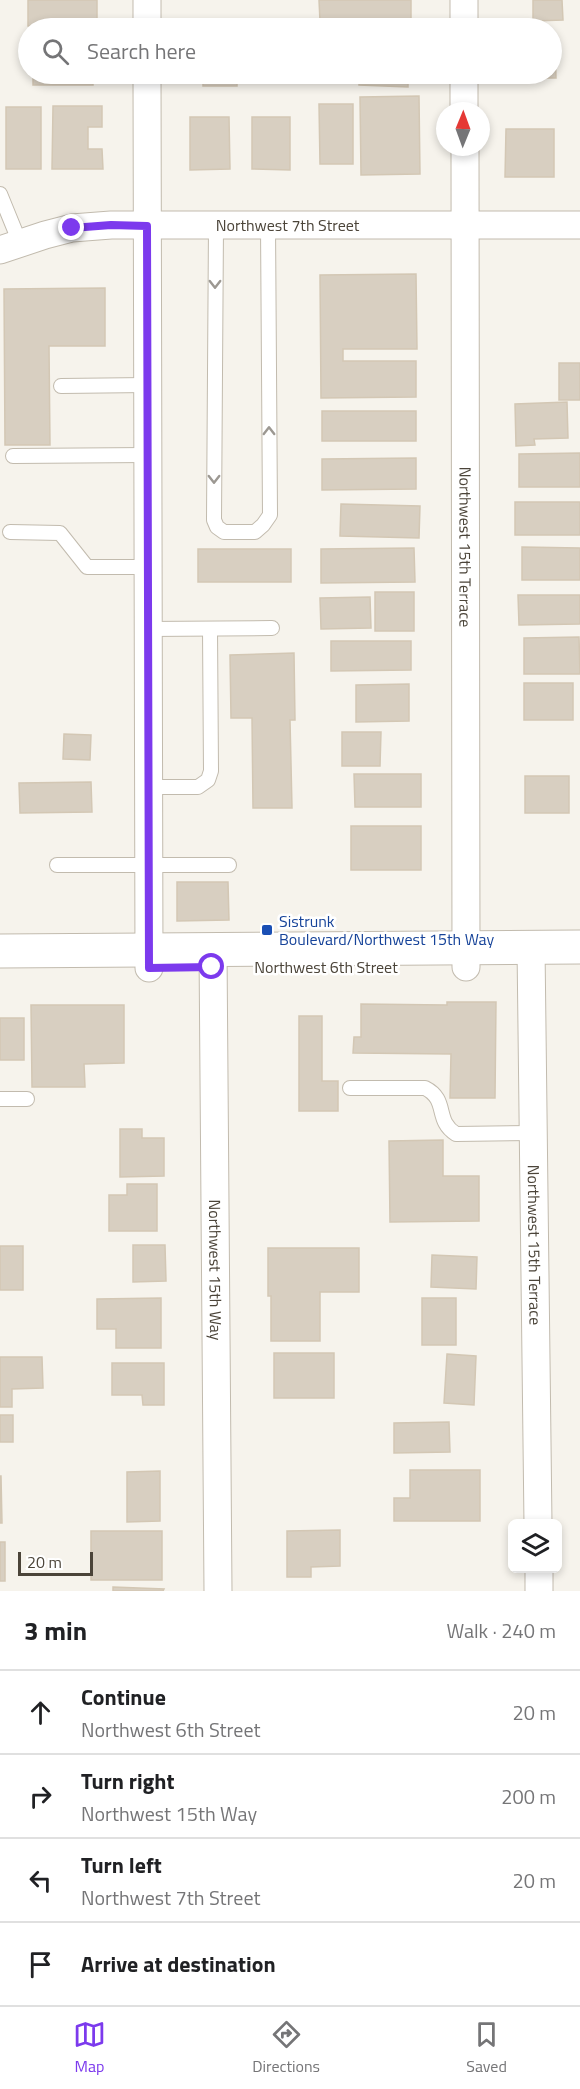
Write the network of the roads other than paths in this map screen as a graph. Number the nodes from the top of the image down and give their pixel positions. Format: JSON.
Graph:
{"nodes":[{"id":1,"x":147,"y":0,"type":"edge"},
{"id":2,"x":464,"y":0,"type":"edge"},
{"id":3,"x":147,"y":18,"type":"edge"},
{"id":4,"x":464,"y":18,"type":"edge"},
{"id":5,"x":147,"y":84,"type":"edge"},
{"id":6,"x":464,"y":84,"type":"edge"},
{"id":7,"x":464,"y":102,"type":"edge"},
{"id":8,"x":465,"y":156,"type":"edge"},
{"id":9,"x":0,"y":194,"type":"edge"},
{"id":10,"x":268,"y":225,"type":"junction"},
{"id":11,"x":465,"y":225,"type":"junction"},
{"id":12,"x":580,"y":225,"type":"edge"},
{"id":13,"x":147,"y":226,"type":"junction"},
{"id":14,"x":216,"y":226,"type":"junction"},
{"id":15,"x":10,"y":247,"type":"edge"},
{"id":16,"x":147,"y":385,"type":"junction"},
{"id":17,"x":60,"y":386,"type":"dead end"},
{"id":18,"x":147,"y":455,"type":"junction"},
{"id":19,"x":13,"y":456,"type":"dead end"},
{"id":20,"x":10,"y":532,"type":"dead end"},
{"id":21,"x":147,"y":567,"type":"junction"},
{"id":22,"x":272,"y":628,"type":"dead end"},
{"id":23,"x":147,"y":629,"type":"junction"},
{"id":24,"x":210,"y":629,"type":"junction"},
{"id":25,"x":149,"y":786,"type":"junction"},
{"id":26,"x":57,"y":865,"type":"dead end"},
{"id":27,"x":149,"y":865,"type":"junction"},
{"id":28,"x":229,"y":865,"type":"dead end"},
{"id":29,"x":580,"y":947,"type":"edge"},
{"id":30,"x":0,"y":951,"type":"edge"},
{"id":31,"x":531,"y":957,"type":"junction"},
{"id":32,"x":213,"y":958,"type":"junction"},
{"id":33,"x":466,"y":958,"type":"junction"},
{"id":34,"x":149,"y":959,"type":"junction"},
{"id":35,"x":580,"y":966,"type":"edge"},
{"id":36,"x":0,"y":969,"type":"edge"},
{"id":37,"x":350,"y":1088,"type":"dead end"},
{"id":38,"x":0,"y":1099,"type":"edge"},
{"id":39,"x":27,"y":1099,"type":"dead end"},
{"id":40,"x":533,"y":1133,"type":"junction"},
{"id":41,"x":538,"y":1519,"type":"edge"},
{"id":42,"x":539,"y":1573,"type":"edge"},
{"id":43,"x":218,"y":1591,"type":"edge"},
{"id":44,"x":539,"y":1591,"type":"edge"}],
"edges":[{"from":1,"to":3,"type":"street"},
{"from":2,"to":4,"type":"street"},
{"from":5,"to":13,"type":"street"},
{"from":6,"to":7,"type":"street"},
{"from":8,"to":11,"type":"street","name":"Northwest 15th Terrace"},
{"from":9,"to":15,"type":"lane"},
{"from":10,"to":11,"type":"street","name":"Northwest 7th Street"},
{"from":10,"to":14,"type":"street","name":"Northwest 7th Street"},
{"from":14,"to":10,"type":"lane","one_way":true},
{"from":11,"to":12,"type":"street","name":"Northwest 7th Street"},
{"from":11,"to":33,"type":"street","name":"Northwest 15th Terrace"},
{"from":13,"to":14,"type":"street","name":"Northwest 7th Street"},
{"from":13,"to":15,"type":"street","name":"Northwest 7th Street"},
{"from":13,"to":16,"type":"street"},
{"from":16,"to":17,"type":"lane"},
{"from":16,"to":18,"type":"street"},
{"from":18,"to":19,"type":"lane"},
{"from":18,"to":21,"type":"street"},
{"from":20,"to":21,"type":"lane"},
{"from":21,"to":23,"type":"street"},
{"from":22,"to":24,"type":"lane"},
{"from":23,"to":24,"type":"lane"},
{"from":23,"to":25,"type":"street"},
{"from":24,"to":25,"type":"lane"},
{"from":25,"to":27,"type":"street"},
{"from":26,"to":27,"type":"lane"},
{"from":27,"to":28,"type":"lane"},
{"from":27,"to":34,"type":"street"},
{"from":29,"to":31,"type":"street","name":"Northwest 6th Street"},
{"from":30,"to":34,"type":"street","name":"Northwest 6th Street"},
{"from":31,"to":33,"type":"street","name":"Northwest 6th Street"},
{"from":31,"to":35,"type":"street","name":"Northwest 6th Street"},
{"from":31,"to":40,"type":"street","name":"Northwest 15th Terrace"},
{"from":32,"to":33,"type":"street","name":"Northwest 6th Street"},
{"from":32,"to":34,"type":"street","name":"Northwest 6th Street"},
{"from":32,"to":43,"type":"street","name":"Northwest 15th Way"},
{"from":34,"to":36,"type":"street","name":"Northwest 6th Street"},
{"from":37,"to":40,"type":"lane"},
{"from":38,"to":39,"type":"lane"},
{"from":40,"to":41,"type":"street","name":"Northwest 15th Terrace"},
{"from":42,"to":44,"type":"street"}]}
